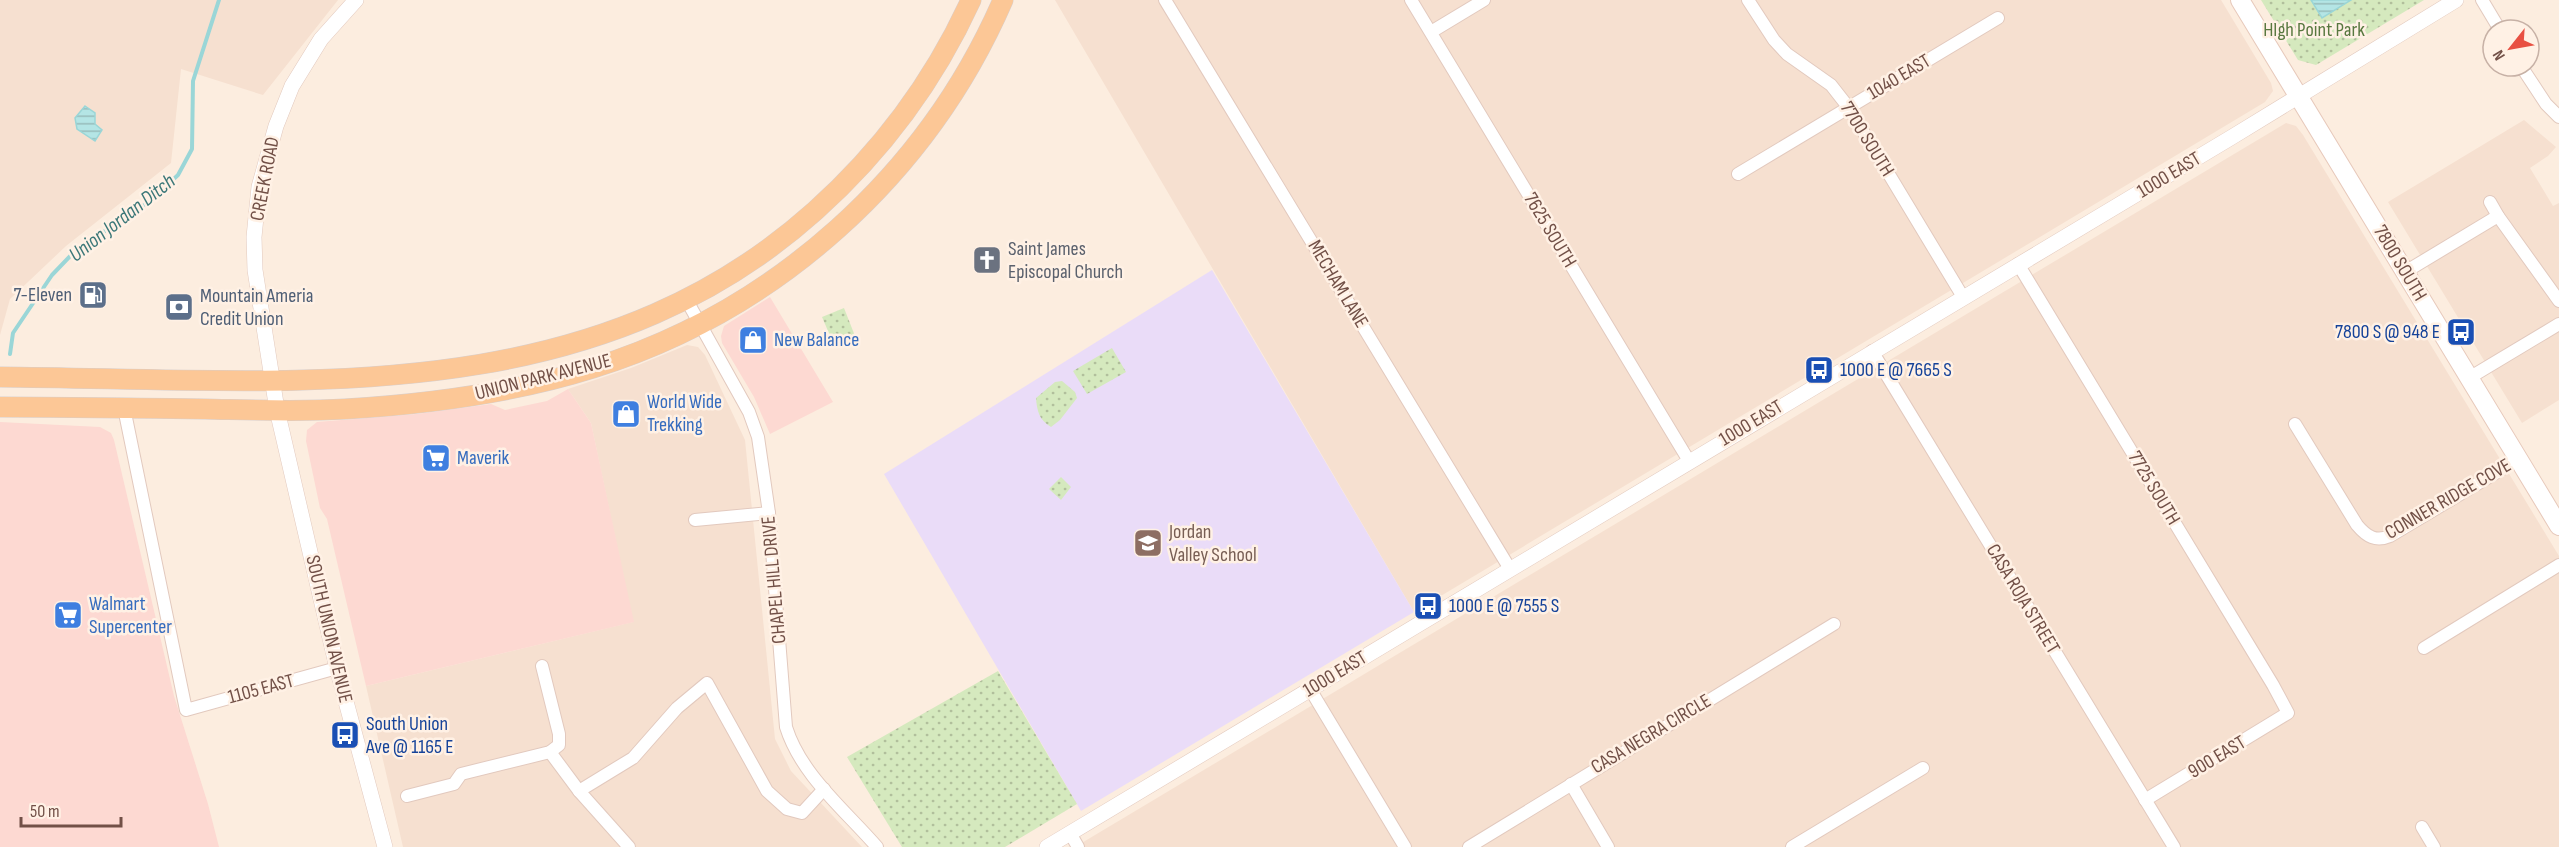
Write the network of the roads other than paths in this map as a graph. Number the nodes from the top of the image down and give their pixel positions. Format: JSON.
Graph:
{"nodes":[{"id":1,"x":356,"y":0,"type":"edge"},
{"id":2,"x":971,"y":0,"type":"edge"},
{"id":3,"x":1003,"y":0,"type":"edge"},
{"id":4,"x":1165,"y":0,"type":"edge"},
{"id":5,"x":1411,"y":0,"type":"edge"},
{"id":6,"x":1484,"y":0,"type":"edge"},
{"id":7,"x":1748,"y":0,"type":"edge"},
{"id":8,"x":2240,"y":0,"type":"edge"},
{"id":9,"x":2456,"y":0,"type":"edge"},
{"id":10,"x":2481,"y":0,"type":"edge"},
{"id":11,"x":1998,"y":18,"type":"dead end"},
{"id":12,"x":2492,"y":18,"type":"edge"},
{"id":13,"x":1431,"y":32,"type":"junction"},
{"id":14,"x":2529,"y":78,"type":"edge"},
{"id":15,"x":2298,"y":96,"type":"junction"},
{"id":16,"x":1849,"y":108,"type":"junction"},
{"id":17,"x":2559,"y":117,"type":"edge"},
{"id":18,"x":1738,"y":174,"type":"dead end"},
{"id":19,"x":2490,"y":202,"type":"dead end"},
{"id":20,"x":2498,"y":216,"type":"junction"},
{"id":21,"x":2018,"y":264,"type":"junction"},
{"id":22,"x":2405,"y":272,"type":"junction"},
{"id":23,"x":1964,"y":297,"type":"junction"},
{"id":24,"x":686,"y":299,"type":"junction"},
{"id":25,"x":2559,"y":301,"type":"edge"},
{"id":26,"x":700,"y":324,"type":"junction"},
{"id":27,"x":2559,"y":324,"type":"edge"},
{"id":28,"x":1872,"y":351,"type":"junction"},
{"id":29,"x":0,"y":377,"type":"edge"},
{"id":30,"x":2469,"y":378,"type":"junction"},
{"id":31,"x":272,"y":381,"type":"junction"},
{"id":32,"x":0,"y":407,"type":"edge"},
{"id":33,"x":124,"y":408,"type":"junction"},
{"id":34,"x":277,"y":410,"type":"junction"},
{"id":35,"x":2295,"y":424,"type":"dead end"},
{"id":36,"x":2519,"y":459,"type":"junction"},
{"id":37,"x":1689,"y":461,"type":"junction"},
{"id":38,"x":769,"y":513,"type":"junction"},
{"id":39,"x":694,"y":520,"type":"dead end"},
{"id":40,"x":2559,"y":526,"type":"edge"},
{"id":41,"x":2559,"y":565,"type":"edge"},
{"id":42,"x":1510,"y":568,"type":"junction"},
{"id":43,"x":1834,"y":624,"type":"dead end"},
{"id":44,"x":2424,"y":648,"type":"dead end"},
{"id":45,"x":543,"y":666,"type":"dead end"},
{"id":46,"x":337,"y":668,"type":"junction"},
{"id":47,"x":1310,"y":689,"type":"junction"},
{"id":48,"x":2288,"y":713,"type":"joint"},
{"id":49,"x":550,"y":752,"type":"junction"},
{"id":50,"x":1923,"y":768,"type":"dead end"},
{"id":51,"x":1571,"y":784,"type":"junction"},
{"id":52,"x":825,"y":789,"type":"junction"},
{"id":53,"x":579,"y":790,"type":"junction"},
{"id":54,"x":407,"y":796,"type":"dead end"},
{"id":55,"x":2145,"y":800,"type":"junction"},
{"id":56,"x":2421,"y":827,"type":"dead end"},
{"id":57,"x":1070,"y":833,"type":"junction"},
{"id":58,"x":385,"y":847,"type":"edge"},
{"id":59,"x":629,"y":847,"type":"edge"},
{"id":60,"x":877,"y":847,"type":"edge"},
{"id":61,"x":1047,"y":847,"type":"edge"},
{"id":62,"x":1078,"y":847,"type":"edge"},
{"id":63,"x":1405,"y":847,"type":"edge"},
{"id":64,"x":1469,"y":847,"type":"edge"},
{"id":65,"x":1608,"y":847,"type":"edge"},
{"id":66,"x":1792,"y":847,"type":"edge"},
{"id":67,"x":2174,"y":847,"type":"edge"},
{"id":68,"x":2434,"y":847,"type":"edge"}],
"edges":[{"from":1,"to":31,"type":"street","name":"CREEK ROAD"},
{"from":2,"to":24,"type":"main road","name":"UNION PARK AVENUE"},
{"from":3,"to":26,"type":"main road","name":"UNION PARK AVENUE"},
{"from":4,"to":42,"type":"street","name":"MECHAM LANE"},
{"from":5,"to":13,"type":"street","name":"7625 SOUTH"},
{"from":6,"to":13,"type":"street"},
{"from":7,"to":16,"type":"street","name":"7700 SOUTH"},
{"from":8,"to":15,"type":"main road","name":"7800 SOUTH"},
{"from":9,"to":15,"type":"street","name":"1000 EAST"},
{"from":10,"to":12,"type":"street"},
{"from":11,"to":16,"type":"street","name":"1040 EAST"},
{"from":13,"to":37,"type":"street","name":"7625 SOUTH"},
{"from":14,"to":17,"type":"street"},
{"from":15,"to":21,"type":"street","name":"1000 EAST"},
{"from":15,"to":22,"type":"main road","name":"7800 SOUTH"},
{"from":16,"to":18,"type":"street","name":"1040 EAST"},
{"from":16,"to":23,"type":"street","name":"7700 SOUTH"},
{"from":19,"to":20,"type":"street"},
{"from":20,"to":22,"type":"street"},
{"from":20,"to":25,"type":"street"},
{"from":21,"to":23,"type":"street","name":"1000 EAST"},
{"from":21,"to":48,"type":"street","name":"7725 SOUTH"},
{"from":22,"to":30,"type":"main road","name":"7800 SOUTH"},
{"from":23,"to":28,"type":"street","name":"1000 EAST"},
{"from":24,"to":26,"type":"street","name":"CHAPEL HILL DRIVE"},
{"from":24,"to":31,"type":"main road","name":"UNION PARK AVENUE"},
{"from":26,"to":34,"type":"main road","name":"UNION PARK AVENUE"},
{"from":26,"to":38,"type":"street","name":"CHAPEL HILL DRIVE"},
{"from":27,"to":30,"type":"street"},
{"from":28,"to":37,"type":"street","name":"1000 EAST"},
{"from":28,"to":55,"type":"street","name":"CASA ROJA STREET"},
{"from":29,"to":31,"type":"main road","name":"UNION PARK AVENUE"},
{"from":30,"to":36,"type":"main road","name":"7800 SOUTH"},
{"from":31,"to":34,"type":"street","name":"CREEK ROAD"},
{"from":32,"to":33,"type":"main road","name":"UNION PARK AVENUE"},
{"from":33,"to":34,"type":"main road","name":"UNION PARK AVENUE"},
{"from":33,"to":46,"type":"street","name":"1105 EAST"},
{"from":34,"to":46,"type":"street","name":"SOUTH UNION AVENUE"},
{"from":35,"to":36,"type":"street","name":"CONNER RIDGE COVE"},
{"from":36,"to":40,"type":"main road","name":"7800 SOUTH"},
{"from":37,"to":42,"type":"street","name":"1000 EAST"},
{"from":38,"to":39,"type":"street"},
{"from":38,"to":52,"type":"street","name":"CHAPEL HILL DRIVE"},
{"from":41,"to":44,"type":"street"},
{"from":42,"to":47,"type":"street","name":"1000 EAST"},
{"from":43,"to":51,"type":"street","name":"CASA NEGRA CIRCLE"},
{"from":45,"to":49,"type":"street"},
{"from":46,"to":58,"type":"street","name":"SOUTH UNION AVENUE"},
{"from":47,"to":57,"type":"street","name":"1000 EAST"},
{"from":47,"to":63,"type":"street"},
{"from":48,"to":55,"type":"street","name":"900 EAST"},
{"from":49,"to":53,"type":"street"},
{"from":49,"to":54,"type":"street"},
{"from":50,"to":66,"type":"street"},
{"from":51,"to":64,"type":"street","name":"CASA NEGRA CIRCLE"},
{"from":51,"to":65,"type":"street"},
{"from":52,"to":53,"type":"street"},
{"from":52,"to":60,"type":"street","name":"CHAPEL HILL DRIVE"},
{"from":53,"to":59,"type":"street"},
{"from":55,"to":67,"type":"street","name":"CASA ROJA STREET"},
{"from":56,"to":68,"type":"street"},
{"from":57,"to":61,"type":"street","name":"1000 EAST"},
{"from":57,"to":62,"type":"street"}]}
